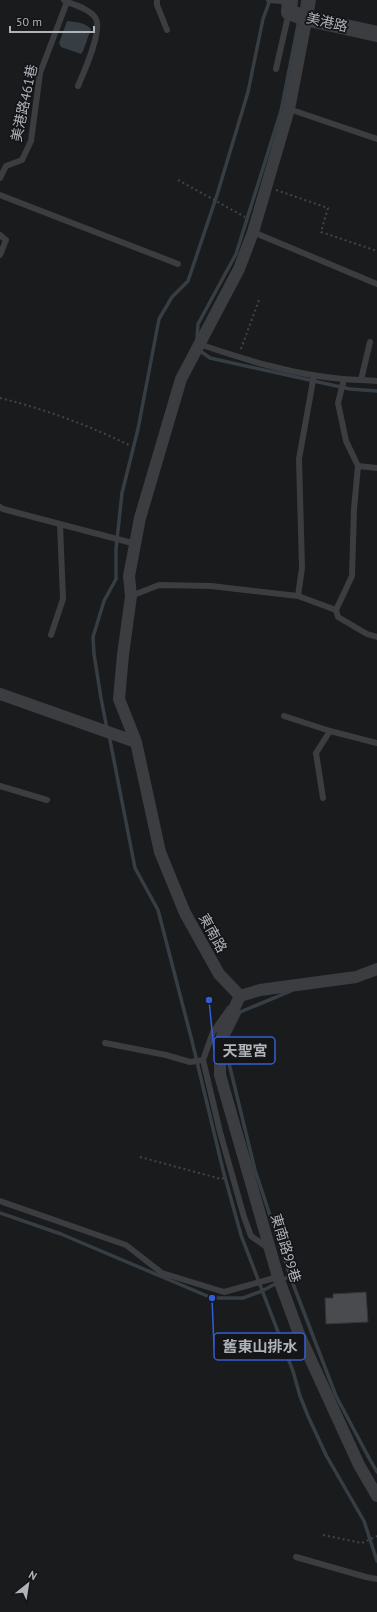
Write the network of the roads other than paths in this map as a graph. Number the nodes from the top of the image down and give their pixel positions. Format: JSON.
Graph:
{"nodes":[{"id":1,"x":157,"y":0,"type":"edge"},
{"id":2,"x":270,"y":0,"type":"edge"},
{"id":3,"x":310,"y":0,"type":"edge"},
{"id":4,"x":66,"y":1,"type":"edge"},
{"id":5,"x":288,"y":4,"type":"edge"},
{"id":6,"x":305,"y":18,"type":"junction"},
{"id":7,"x":167,"y":30,"type":"dead end"},
{"id":8,"x":377,"y":34,"type":"edge"},
{"id":9,"x":276,"y":69,"type":"dead end"},
{"id":10,"x":78,"y":86,"type":"dead end"},
{"id":11,"x":288,"y":109,"type":"junction"},
{"id":12,"x":377,"y":139,"type":"edge"},
{"id":13,"x":0,"y":178,"type":"edge"},
{"id":14,"x":0,"y":195,"type":"edge"},
{"id":15,"x":254,"y":227,"type":"junction"},
{"id":16,"x":0,"y":235,"type":"edge"},
{"id":17,"x":0,"y":256,"type":"edge"},
{"id":18,"x":178,"y":264,"type":"dead end"},
{"id":19,"x":377,"y":284,"type":"edge"},
{"id":20,"x":370,"y":342,"type":"dead end"},
{"id":21,"x":197,"y":348,"type":"junction"},
{"id":22,"x":314,"y":375,"type":"junction"},
{"id":23,"x":344,"y":379,"type":"junction"},
{"id":24,"x":361,"y":380,"type":"junction"},
{"id":25,"x":377,"y":381,"type":"edge"},
{"id":26,"x":358,"y":466,"type":"junction"},
{"id":27,"x":377,"y":468,"type":"edge"},
{"id":28,"x":0,"y":507,"type":"edge"},
{"id":29,"x":60,"y":524,"type":"junction"},
{"id":30,"x":136,"y":544,"type":"junction"},
{"id":31,"x":130,"y":596,"type":"junction"},
{"id":32,"x":298,"y":596,"type":"junction"},
{"id":33,"x":336,"y":610,"type":"junction"},
{"id":34,"x":51,"y":635,"type":"dead end"},
{"id":35,"x":377,"y":637,"type":"edge"},
{"id":36,"x":0,"y":694,"type":"edge"},
{"id":37,"x":284,"y":716,"type":"dead end"},
{"id":38,"x":330,"y":731,"type":"junction"},
{"id":39,"x":136,"y":742,"type":"junction"},
{"id":40,"x":377,"y":743,"type":"edge"},
{"id":41,"x":0,"y":786,"type":"edge"},
{"id":42,"x":323,"y":798,"type":"dead end"},
{"id":43,"x":46,"y":800,"type":"dead end"},
{"id":44,"x":377,"y":969,"type":"edge"},
{"id":45,"x":240,"y":996,"type":"junction"},
{"id":46,"x":104,"y":1043,"type":"dead end"},
{"id":47,"x":203,"y":1060,"type":"junction"},
{"id":48,"x":0,"y":1201,"type":"edge"},
{"id":49,"x":270,"y":1248,"type":"junction"},
{"id":50,"x":278,"y":1276,"type":"junction"},
{"id":51,"x":377,"y":1496,"type":"edge"},
{"id":52,"x":296,"y":1557,"type":"dead end"},
{"id":53,"x":377,"y":1579,"type":"edge"}],
"edges":[{"from":1,"to":7,"type":"lane"},
{"from":2,"to":5,"type":"lane"},
{"from":3,"to":6,"type":"street","name":"東南路"},
{"from":4,"to":10,"type":"lane"},
{"from":4,"to":13,"type":"lane","name":"美港路461巷"},
{"from":5,"to":6,"type":"street","name":"美港路"},
{"from":5,"to":9,"type":"lane"},
{"from":6,"to":8,"type":"street","name":"美港路"},
{"from":6,"to":11,"type":"street","name":"東南路"},
{"from":11,"to":12,"type":"lane"},
{"from":11,"to":15,"type":"street","name":"東南路"},
{"from":14,"to":18,"type":"lane"},
{"from":15,"to":19,"type":"lane"},
{"from":15,"to":21,"type":"street","name":"東南路"},
{"from":16,"to":17,"type":"lane"},
{"from":20,"to":24,"type":"lane"},
{"from":21,"to":22,"type":"lane"},
{"from":21,"to":30,"type":"street","name":"東南路"},
{"from":22,"to":23,"type":"lane"},
{"from":22,"to":32,"type":"lane"},
{"from":23,"to":24,"type":"lane"},
{"from":23,"to":26,"type":"lane"},
{"from":24,"to":25,"type":"lane"},
{"from":26,"to":27,"type":"lane"},
{"from":26,"to":33,"type":"lane"},
{"from":28,"to":29,"type":"lane"},
{"from":29,"to":30,"type":"lane"},
{"from":29,"to":34,"type":"lane"},
{"from":30,"to":31,"type":"street","name":"東南路"},
{"from":31,"to":32,"type":"lane"},
{"from":31,"to":39,"type":"street","name":"東南路"},
{"from":32,"to":33,"type":"lane"},
{"from":33,"to":35,"type":"lane"},
{"from":36,"to":39,"type":"street"},
{"from":37,"to":38,"type":"lane"},
{"from":38,"to":40,"type":"lane"},
{"from":38,"to":42,"type":"lane"},
{"from":39,"to":45,"type":"street","name":"東南路"},
{"from":41,"to":43,"type":"lane"},
{"from":44,"to":45,"type":"street"},
{"from":45,"to":47,"type":"lane"},
{"from":45,"to":49,"type":"street","name":"東南路99巷"},
{"from":46,"to":47,"type":"lane"},
{"from":47,"to":49,"type":"lane"},
{"from":48,"to":50,"type":"lane"},
{"from":49,"to":50,"type":"street","name":"東南路99巷"},
{"from":50,"to":51,"type":"street","name":"東南路99巷"},
{"from":52,"to":53,"type":"lane"}]}
